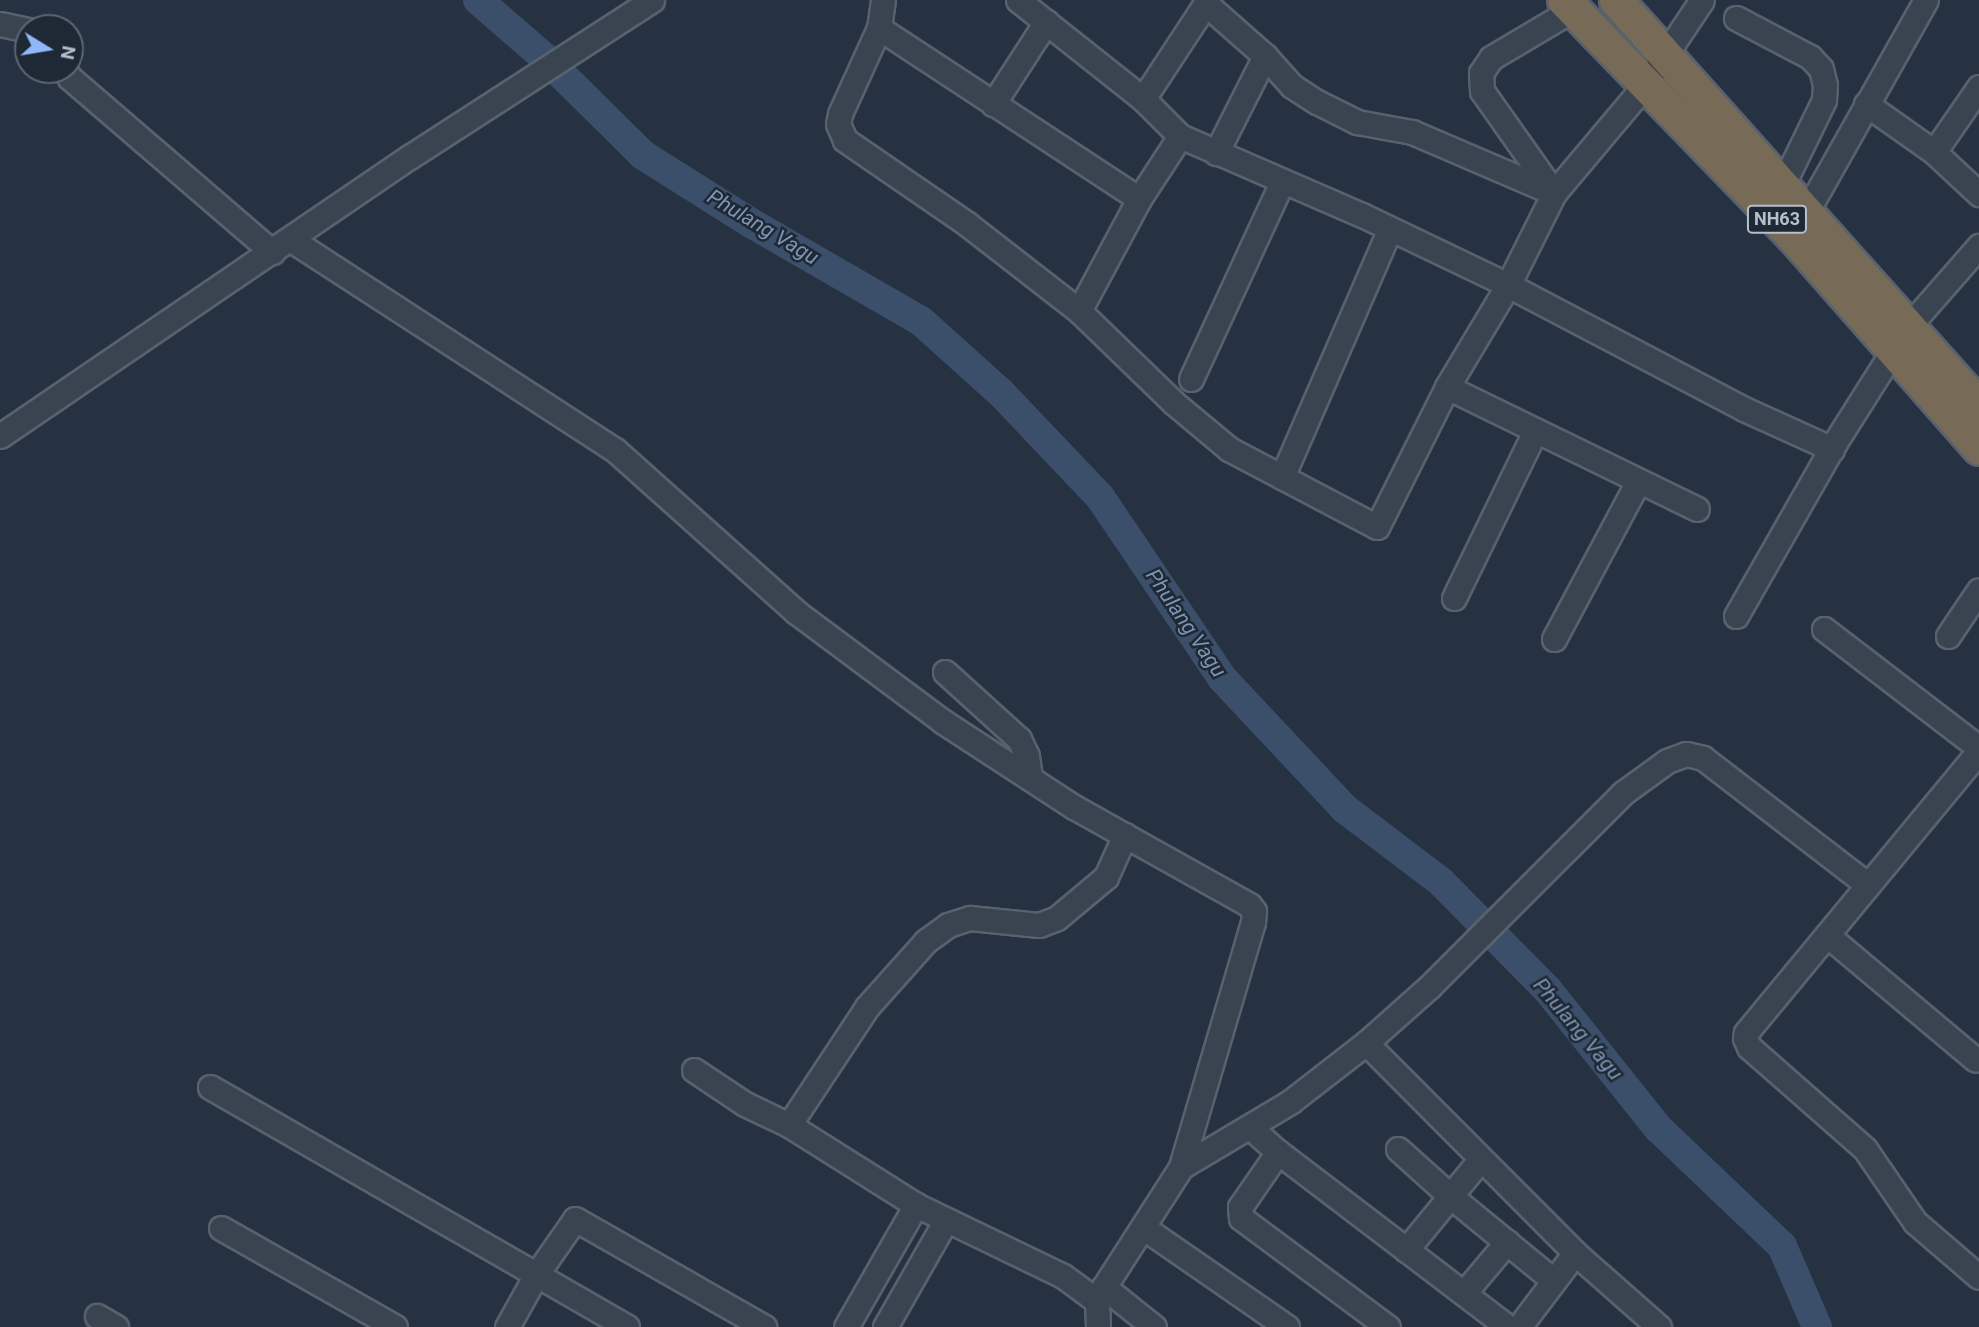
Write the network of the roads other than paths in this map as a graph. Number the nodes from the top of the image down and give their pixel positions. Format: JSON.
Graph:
{"nodes":[{"id":1,"x":652,"y":0,"type":"edge"},
{"id":2,"x":883,"y":0,"type":"edge"},
{"id":3,"x":1018,"y":0,"type":"edge"},
{"id":4,"x":1616,"y":0,"type":"edge"},
{"id":5,"x":1702,"y":0,"type":"edge"},
{"id":6,"x":1926,"y":0,"type":"edge"},
{"id":7,"x":1207,"y":2,"type":"edge"},
{"id":8,"x":1568,"y":5,"type":"edge"},
{"id":9,"x":1736,"y":18,"type":"dead end"},
{"id":10,"x":1046,"y":22,"type":"junction"},
{"id":11,"x":879,"y":28,"type":"junction"},
{"id":12,"x":1265,"y":56,"type":"junction"},
{"id":13,"x":1664,"y":57,"type":"junction"},
{"id":14,"x":78,"y":84,"type":"edge"},
{"id":15,"x":1645,"y":85,"type":"junction"},
{"id":16,"x":1979,"y":87,"type":"edge"},
{"id":17,"x":1143,"y":99,"type":"junction"},
{"id":18,"x":993,"y":104,"type":"junction"},
{"id":19,"x":1867,"y":104,"type":"junction"},
{"id":20,"x":1180,"y":136,"type":"junction"},
{"id":21,"x":1934,"y":152,"type":"junction"},
{"id":22,"x":1216,"y":153,"type":"junction"},
{"id":23,"x":1282,"y":181,"type":"junction"},
{"id":24,"x":1783,"y":184,"type":"junction"},
{"id":25,"x":1554,"y":193,"type":"junction"},
{"id":26,"x":1979,"y":194,"type":"edge"},
{"id":27,"x":1139,"y":199,"type":"junction"},
{"id":28,"x":1807,"y":211,"type":"junction"},
{"id":29,"x":1390,"y":229,"type":"junction"},
{"id":30,"x":281,"y":245,"type":"junction"},
{"id":31,"x":1979,"y":246,"type":"edge"},
{"id":32,"x":1508,"y":285,"type":"junction"},
{"id":33,"x":1079,"y":311,"type":"junction"},
{"id":34,"x":1901,"y":341,"type":"junction"},
{"id":35,"x":1191,"y":379,"type":"dead end"},
{"id":36,"x":1447,"y":387,"type":"junction"},
{"id":37,"x":1979,"y":406,"type":"edge"},
{"id":38,"x":1535,"y":431,"type":"junction"},
{"id":39,"x":0,"y":436,"type":"edge"},
{"id":40,"x":1832,"y":449,"type":"junction"},
{"id":41,"x":1979,"y":449,"type":"edge"},
{"id":42,"x":1282,"y":477,"type":"junction"},
{"id":43,"x":1639,"y":482,"type":"junction"},
{"id":44,"x":1697,"y":509,"type":"dead end"},
{"id":45,"x":1979,"y":590,"type":"edge"},
{"id":46,"x":1454,"y":598,"type":"dead end"},
{"id":47,"x":1736,"y":616,"type":"dead end"},
{"id":48,"x":1825,"y":628,"type":"dead end"},
{"id":49,"x":1948,"y":636,"type":"dead end"},
{"id":50,"x":1554,"y":639,"type":"dead end"},
{"id":51,"x":944,"y":672,"type":"dead end"},
{"id":52,"x":1979,"y":750,"type":"edge"},
{"id":53,"x":1030,"y":778,"type":"junction"},
{"id":54,"x":1125,"y":835,"type":"junction"},
{"id":55,"x":1868,"y":885,"type":"junction"},
{"id":56,"x":1827,"y":935,"type":"junction"},
{"id":57,"x":1366,"y":1043,"type":"junction"},
{"id":58,"x":1976,"y":1060,"type":"dead end"},
{"id":59,"x":694,"y":1070,"type":"dead end"},
{"id":60,"x":210,"y":1087,"type":"dead end"},
{"id":61,"x":789,"y":1125,"type":"junction"},
{"id":62,"x":1250,"y":1127,"type":"junction"},
{"id":63,"x":1398,"y":1149,"type":"dead end"},
{"id":64,"x":1278,"y":1152,"type":"junction"},
{"id":65,"x":1480,"y":1160,"type":"junction"},
{"id":66,"x":1181,"y":1167,"type":"junction"},
{"id":67,"x":1449,"y":1195,"type":"junction"},
{"id":68,"x":916,"y":1205,"type":"junction"},
{"id":69,"x":946,"y":1220,"type":"junction"},
{"id":70,"x":221,"y":1228,"type":"dead end"},
{"id":71,"x":1144,"y":1228,"type":"junction"},
{"id":72,"x":1507,"y":1242,"type":"junction"},
{"id":73,"x":1406,"y":1250,"type":"junction"},
{"id":74,"x":1575,"y":1253,"type":"junction"},
{"id":75,"x":536,"y":1275,"type":"junction"},
{"id":76,"x":1979,"y":1277,"type":"edge"},
{"id":77,"x":1553,"y":1280,"type":"junction"},
{"id":78,"x":1464,"y":1293,"type":"junction"},
{"id":79,"x":1100,"y":1294,"type":"junction"},
{"id":80,"x":395,"y":1327,"type":"edge"},
{"id":81,"x":507,"y":1327,"type":"edge"},
{"id":82,"x":628,"y":1327,"type":"edge"},
{"id":83,"x":764,"y":1327,"type":"edge"},
{"id":84,"x":846,"y":1327,"type":"edge"},
{"id":85,"x":885,"y":1327,"type":"edge"},
{"id":86,"x":1098,"y":1327,"type":"edge"},
{"id":87,"x":1154,"y":1327,"type":"edge"},
{"id":88,"x":1287,"y":1327,"type":"edge"},
{"id":89,"x":1388,"y":1327,"type":"edge"},
{"id":90,"x":1508,"y":1327,"type":"edge"},
{"id":91,"x":1519,"y":1327,"type":"edge"},
{"id":92,"x":1659,"y":1327,"type":"edge"}],
"edges":[{"from":1,"to":30,"type":"street"},
{"from":2,"to":11,"type":"street"},
{"from":3,"to":10,"type":"street"},
{"from":4,"to":13,"type":"highway","number":"NH63"},
{"from":5,"to":13,"type":"street"},
{"from":6,"to":19,"type":"street"},
{"from":7,"to":12,"type":"street"},
{"from":7,"to":17,"type":"street"},
{"from":8,"to":15,"type":"highway","number":"NH63"},
{"from":8,"to":25,"type":"street"},
{"from":9,"to":24,"type":"street"},
{"from":10,"to":17,"type":"street"},
{"from":10,"to":18,"type":"street"},
{"from":11,"to":18,"type":"street"},
{"from":11,"to":33,"type":"street"},
{"from":12,"to":22,"type":"street"},
{"from":12,"to":25,"type":"street"},
{"from":13,"to":15,"type":"street"},
{"from":13,"to":24,"type":"highway","number":"NH63"},
{"from":14,"to":30,"type":"street"},
{"from":15,"to":25,"type":"street"},
{"from":15,"to":34,"type":"highway","number":"NH63"},
{"from":16,"to":21,"type":"street"},
{"from":17,"to":20,"type":"street"},
{"from":18,"to":27,"type":"street"},
{"from":19,"to":21,"type":"street"},
{"from":19,"to":28,"type":"street"},
{"from":20,"to":22,"type":"street"},
{"from":20,"to":27,"type":"street"},
{"from":21,"to":26,"type":"street"},
{"from":22,"to":23,"type":"street"},
{"from":23,"to":29,"type":"street"},
{"from":23,"to":35,"type":"street"},
{"from":24,"to":28,"type":"highway","number":"NH63"},
{"from":25,"to":32,"type":"street"},
{"from":27,"to":33,"type":"street"},
{"from":28,"to":34,"type":"highway","number":"NH63"},
{"from":29,"to":32,"type":"street"},
{"from":29,"to":42,"type":"street"},
{"from":30,"to":39,"type":"street"},
{"from":30,"to":53,"type":"street"},
{"from":31,"to":34,"type":"street"},
{"from":32,"to":36,"type":"street"},
{"from":32,"to":40,"type":"street"},
{"from":33,"to":42,"type":"street"},
{"from":34,"to":37,"type":"highway","number":"NH63"},
{"from":34,"to":40,"type":"street"},
{"from":34,"to":41,"type":"highway","number":"NH63"},
{"from":36,"to":38,"type":"street"},
{"from":36,"to":42,"type":"street"},
{"from":38,"to":43,"type":"street"},
{"from":38,"to":46,"type":"street"},
{"from":40,"to":47,"type":"street"},
{"from":43,"to":44,"type":"street"},
{"from":43,"to":50,"type":"street"},
{"from":45,"to":49,"type":"street"},
{"from":48,"to":52,"type":"street"},
{"from":51,"to":53,"type":"street"},
{"from":52,"to":55,"type":"street"},
{"from":53,"to":54,"type":"street"},
{"from":54,"to":61,"type":"street"},
{"from":54,"to":66,"type":"street"},
{"from":55,"to":56,"type":"street"},
{"from":55,"to":57,"type":"street"},
{"from":56,"to":58,"type":"street"},
{"from":56,"to":76,"type":"street"},
{"from":57,"to":62,"type":"street"},
{"from":57,"to":65,"type":"street"},
{"from":59,"to":61,"type":"street"},
{"from":60,"to":75,"type":"street"},
{"from":61,"to":68,"type":"street"},
{"from":62,"to":64,"type":"street"},
{"from":62,"to":66,"type":"street"},
{"from":63,"to":67,"type":"street"},
{"from":64,"to":73,"type":"street"},
{"from":64,"to":89,"type":"street"},
{"from":65,"to":67,"type":"street"},
{"from":65,"to":74,"type":"street"},
{"from":66,"to":71,"type":"street"},
{"from":67,"to":72,"type":"street"},
{"from":67,"to":73,"type":"street"},
{"from":68,"to":69,"type":"street"},
{"from":68,"to":84,"type":"street"},
{"from":69,"to":79,"type":"street"},
{"from":69,"to":85,"type":"street"},
{"from":70,"to":80,"type":"street"},
{"from":71,"to":79,"type":"street"},
{"from":71,"to":88,"type":"street"},
{"from":72,"to":77,"type":"street"},
{"from":72,"to":78,"type":"street"},
{"from":73,"to":78,"type":"street"},
{"from":74,"to":77,"type":"street"},
{"from":74,"to":92,"type":"street"},
{"from":75,"to":81,"type":"street"},
{"from":75,"to":82,"type":"street"},
{"from":75,"to":83,"type":"street"},
{"from":77,"to":91,"type":"street"},
{"from":78,"to":90,"type":"street"},
{"from":79,"to":86,"type":"street"},
{"from":79,"to":87,"type":"street"}]}
